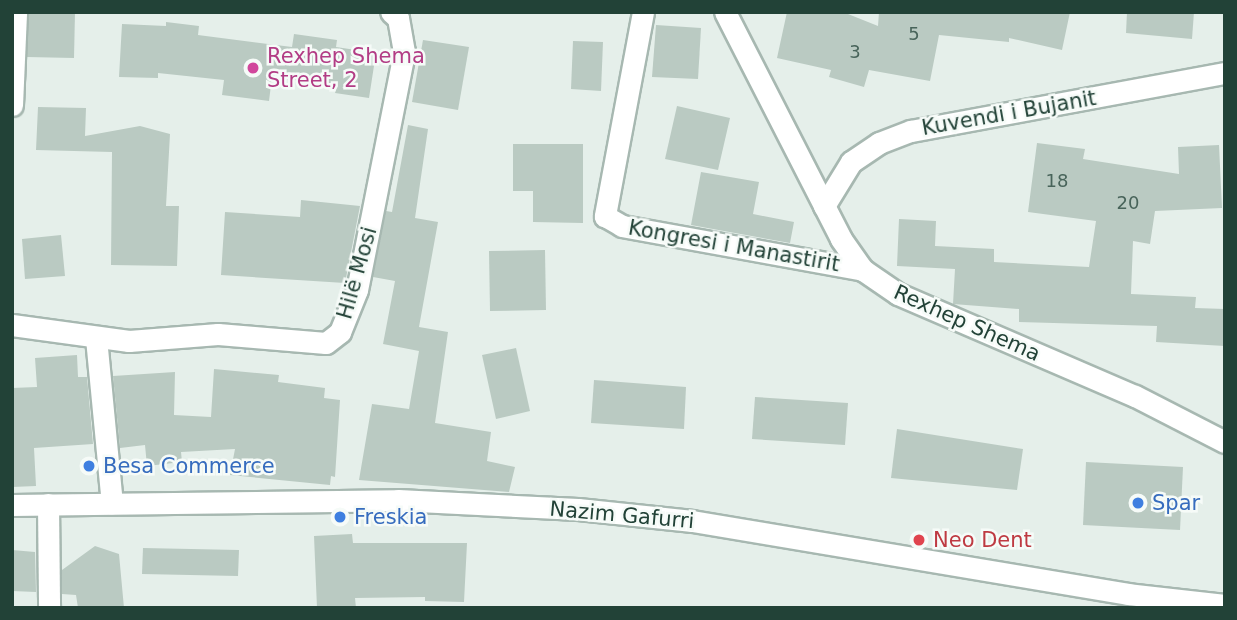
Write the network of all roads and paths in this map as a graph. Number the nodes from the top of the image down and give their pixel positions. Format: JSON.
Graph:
{"nodes":[{"id":1,"x":16,"y":12,"type":"edge"},
{"id":2,"x":391,"y":12,"type":"edge"},
{"id":3,"x":643,"y":12,"type":"edge"},
{"id":4,"x":725,"y":12,"type":"edge"},
{"id":5,"x":1225,"y":73,"type":"edge"},
{"id":6,"x":12,"y":105,"type":"edge"},
{"id":7,"x":824,"y":206,"type":"junction"},
{"id":8,"x":863,"y":270,"type":"junction"},
{"id":9,"x":15,"y":323,"type":"edge"},
{"id":10,"x":96,"y":338,"type":"junction"},
{"id":11,"x":1225,"y":442,"type":"edge"},
{"id":12,"x":112,"y":503,"type":"junction"},
{"id":13,"x":48,"y":504,"type":"junction"},
{"id":14,"x":12,"y":505,"type":"edge"},
{"id":15,"x":1225,"y":605,"type":"edge"},
{"id":16,"x":50,"y":608,"type":"edge"}],
"edges":[{"from":1,"to":6,"type":"street"},
{"from":2,"to":10,"type":"street","name":"Hilë Mosi"},
{"from":3,"to":8,"type":"street","name":"Kongresi i Manastirit"},
{"from":4,"to":7,"type":"street","name":"Rexhep Shema"},
{"from":5,"to":7,"type":"street","name":"Kuvendi i Bujanit"},
{"from":7,"to":8,"type":"street","name":"Rexhep Shema"},
{"from":8,"to":11,"type":"street","name":"Rexhep Shema"},
{"from":9,"to":10,"type":"street","name":"Hilë Mosi"},
{"from":10,"to":12,"type":"street"},
{"from":12,"to":13,"type":"street","name":"Nazim Gafurri"},
{"from":12,"to":15,"type":"street","name":"Nazim Gafurri"},
{"from":13,"to":14,"type":"street","name":"Nazim Gafurri"},
{"from":13,"to":16,"type":"street"}]}
